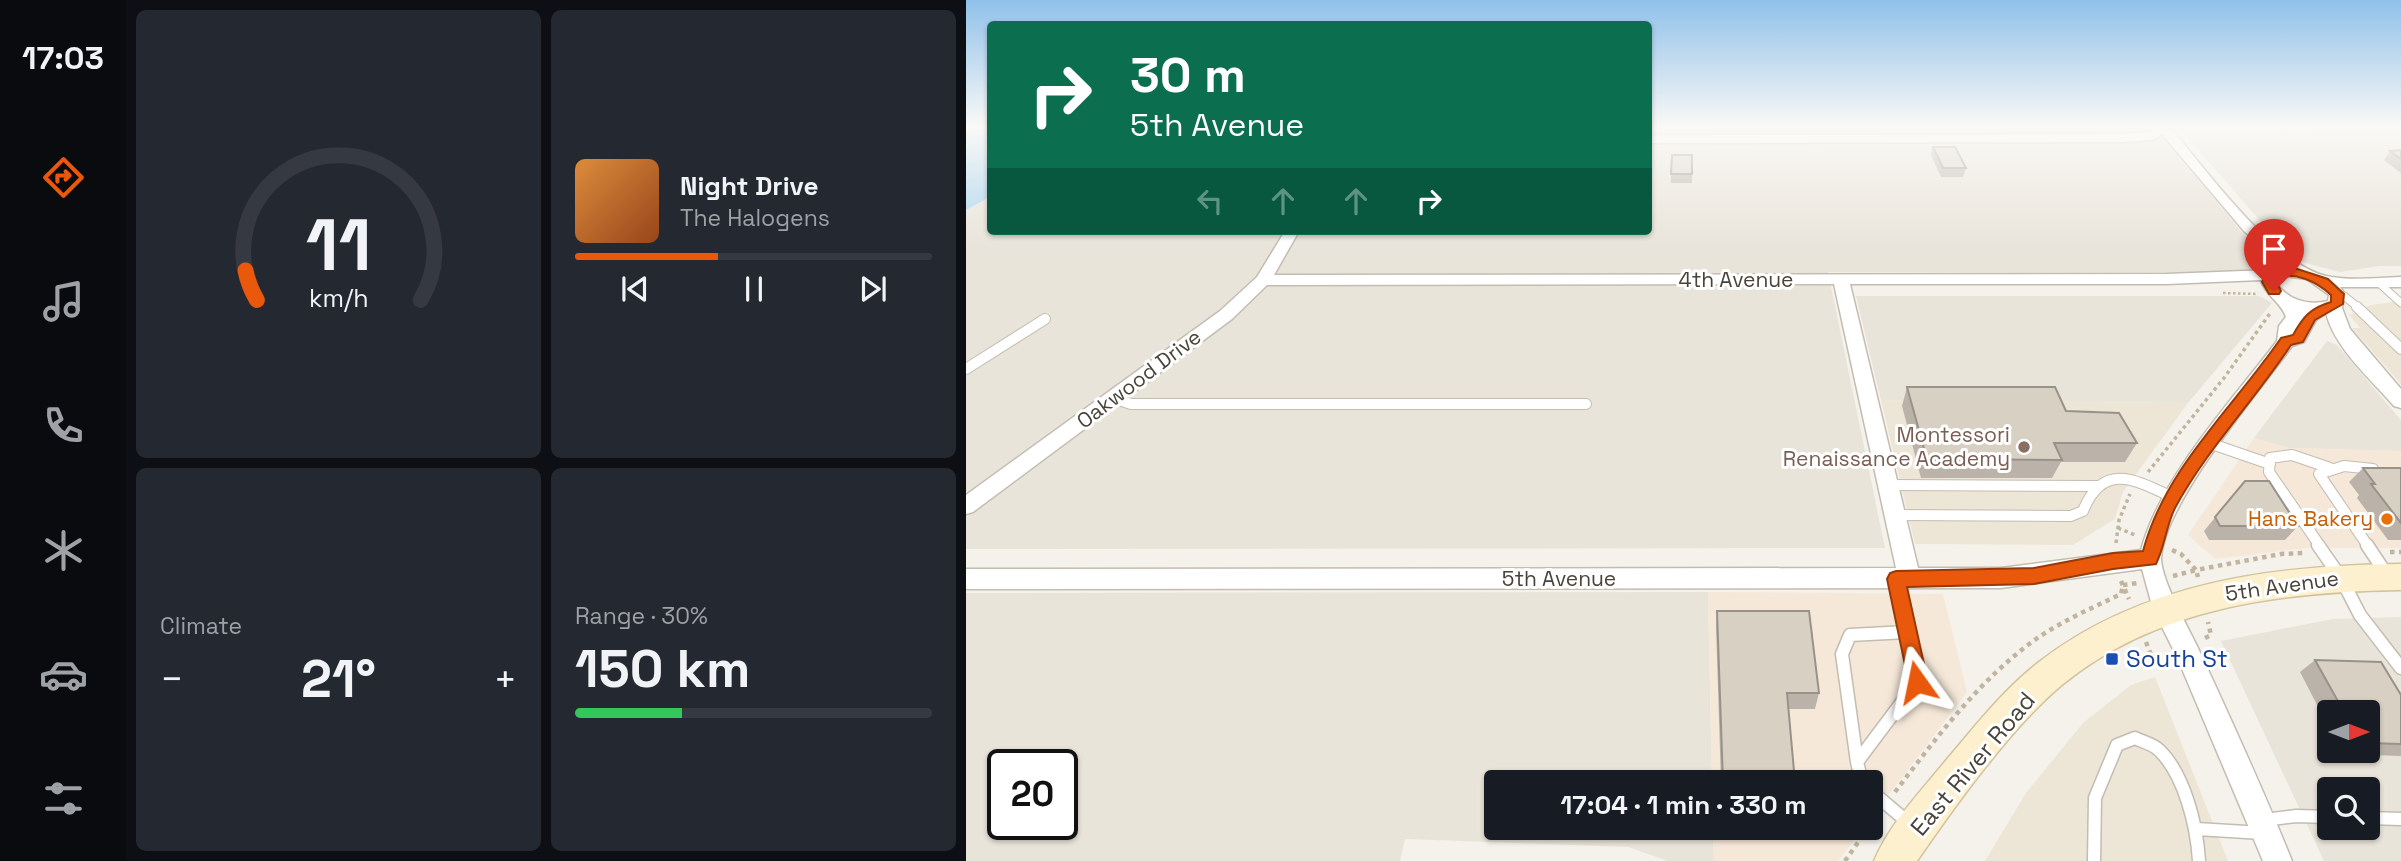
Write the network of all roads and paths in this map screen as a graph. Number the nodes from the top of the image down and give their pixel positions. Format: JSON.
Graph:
{"nodes":[{"id":1,"x":2198,"y":168,"type":"edge"},
{"id":2,"x":1290,"y":235,"type":"edge"},
{"id":3,"x":2260,"y":238,"type":"junction"},
{"id":4,"x":2313,"y":277,"type":"junction"},
{"id":5,"x":1263,"y":280,"type":"junction"},
{"id":6,"x":1841,"y":280,"type":"junction"},
{"id":7,"x":2401,"y":282,"type":"edge"},
{"id":8,"x":2379,"y":283,"type":"junction"},
{"id":9,"x":2273,"y":290,"type":"junction"},
{"id":10,"x":2219,"y":293,"type":"dead end"},
{"id":11,"x":2334,"y":303,"type":"junction"},
{"id":12,"x":2401,"y":303,"type":"edge"},
{"id":13,"x":1045,"y":319,"type":"dead end"},
{"id":14,"x":2286,"y":342,"type":"junction"},
{"id":15,"x":2401,"y":349,"type":"edge"},
{"id":16,"x":966,"y":369,"type":"edge"},
{"id":17,"x":1114,"y":398,"type":"junction"},
{"id":18,"x":2401,"y":401,"type":"edge"},
{"id":19,"x":1586,"y":404,"type":"dead end"},
{"id":20,"x":2209,"y":443,"type":"junction"},
{"id":21,"x":2270,"y":464,"type":"junction"},
{"id":22,"x":2330,"y":468,"type":"junction"},
{"id":23,"x":2389,"y":471,"type":"edge"},
{"id":24,"x":2141,"y":483,"type":"junction"},
{"id":25,"x":1888,"y":485,"type":"junction"},
{"id":26,"x":2097,"y":486,"type":"junction"},
{"id":27,"x":2172,"y":497,"type":"junction"},
{"id":28,"x":966,"y":506,"type":"edge"},
{"id":29,"x":1895,"y":515,"type":"junction"},
{"id":30,"x":2324,"y":552,"type":"junction"},
{"id":31,"x":2181,"y":554,"type":"dead end"},
{"id":32,"x":2150,"y":559,"type":"junction"},
{"id":33,"x":2113,"y":561,"type":"junction"},
{"id":34,"x":2390,"y":564,"type":"edge"},
{"id":35,"x":2342,"y":578,"type":"junction"},
{"id":36,"x":966,"y":579,"type":"edge"},
{"id":37,"x":1903,"y":579,"type":"junction"},
{"id":38,"x":2165,"y":609,"type":"junction"},
{"id":39,"x":1907,"y":632,"type":"junction"},
{"id":40,"x":2401,"y":668,"type":"edge"},
{"id":41,"x":1857,"y":762,"type":"junction"},
{"id":42,"x":1859,"y":770,"type":"edge"},
{"id":43,"x":1883,"y":801,"type":"edge"},
{"id":44,"x":2317,"y":817,"type":"edge"},
{"id":45,"x":2380,"y":818,"type":"edge"},
{"id":46,"x":2401,"y":819,"type":"edge"},
{"id":47,"x":2263,"y":827,"type":"junction"},
{"id":48,"x":1916,"y":829,"type":"junction"},
{"id":49,"x":2197,"y":829,"type":"junction"},
{"id":50,"x":1860,"y":840,"type":"edge"},
{"id":51,"x":1845,"y":861,"type":"edge"},
{"id":52,"x":1894,"y":861,"type":"edge"},
{"id":53,"x":2094,"y":861,"type":"edge"},
{"id":54,"x":2199,"y":861,"type":"edge"},
{"id":55,"x":2278,"y":861,"type":"edge"}],
"edges":[{"from":1,"to":3,"type":"street"},
{"from":2,"to":5,"type":"street","name":"Oakwood Drive"},
{"from":3,"to":4,"type":"street"},
{"from":3,"to":9,"type":"street"},
{"from":4,"to":8,"type":"street"},
{"from":4,"to":9,"type":"street"},
{"from":4,"to":11,"type":"street"},
{"from":5,"to":6,"type":"street","name":"4th Avenue"},
{"from":5,"to":17,"type":"street","name":"Oakwood Drive"},
{"from":6,"to":9,"type":"street","name":"4th Avenue"},
{"from":6,"to":25,"type":"street"},
{"from":7,"to":8,"type":"street"},
{"from":8,"to":11,"type":"street"},
{"from":8,"to":12,"type":"lane"},
{"from":9,"to":10,"type":"path"},
{"from":9,"to":11,"type":"street"},
{"from":9,"to":14,"type":"street"},
{"from":9,"to":24,"type":"path"},
{"from":11,"to":14,"type":"street"},
{"from":11,"to":15,"type":"lane"},
{"from":11,"to":18,"type":"street"},
{"from":13,"to":16,"type":"lane"},
{"from":14,"to":20,"type":"street"},
{"from":17,"to":19,"type":"lane"},
{"from":17,"to":28,"type":"street","name":"Oakwood Drive"},
{"from":20,"to":21,"type":"lane"},
{"from":20,"to":27,"type":"street"},
{"from":21,"to":22,"type":"lane"},
{"from":21,"to":30,"type":"lane"},
{"from":22,"to":23,"type":"lane"},
{"from":22,"to":34,"type":"lane"},
{"from":24,"to":26,"type":"lane"},
{"from":24,"to":27,"type":"lane"},
{"from":24,"to":33,"type":"path"},
{"from":25,"to":26,"type":"lane"},
{"from":25,"to":29,"type":"street"},
{"from":26,"to":29,"type":"lane"},
{"from":27,"to":32,"type":"street"},
{"from":29,"to":37,"type":"street"},
{"from":30,"to":31,"type":"path"},
{"from":30,"to":35,"type":"lane"},
{"from":32,"to":33,"type":"street","name":"5th Avenue"},
{"from":32,"to":38,"type":"street"},
{"from":33,"to":37,"type":"street","name":"5th Avenue"},
{"from":34,"to":35,"type":"main road","name":"5th Avenue"},
{"from":35,"to":38,"type":"main road","name":"5th Avenue"},
{"from":35,"to":40,"type":"lane"},
{"from":36,"to":37,"type":"street","name":"5th Avenue"},
{"from":37,"to":39,"type":"lane"},
{"from":38,"to":47,"type":"street"},
{"from":38,"to":48,"type":"main road","name":"East River Road"},
{"from":39,"to":41,"type":"lane"},
{"from":39,"to":41,"type":"lane"},
{"from":41,"to":42,"type":"lane"},
{"from":43,"to":48,"type":"lane"},
{"from":44,"to":47,"type":"lane"},
{"from":45,"to":46,"type":"lane"},
{"from":47,"to":49,"type":"lane"},
{"from":47,"to":55,"type":"street"},
{"from":48,"to":52,"type":"main road","name":"East River Road"},
{"from":49,"to":53,"type":"lane"},
{"from":49,"to":54,"type":"lane"},
{"from":50,"to":51,"type":"path"}]}
